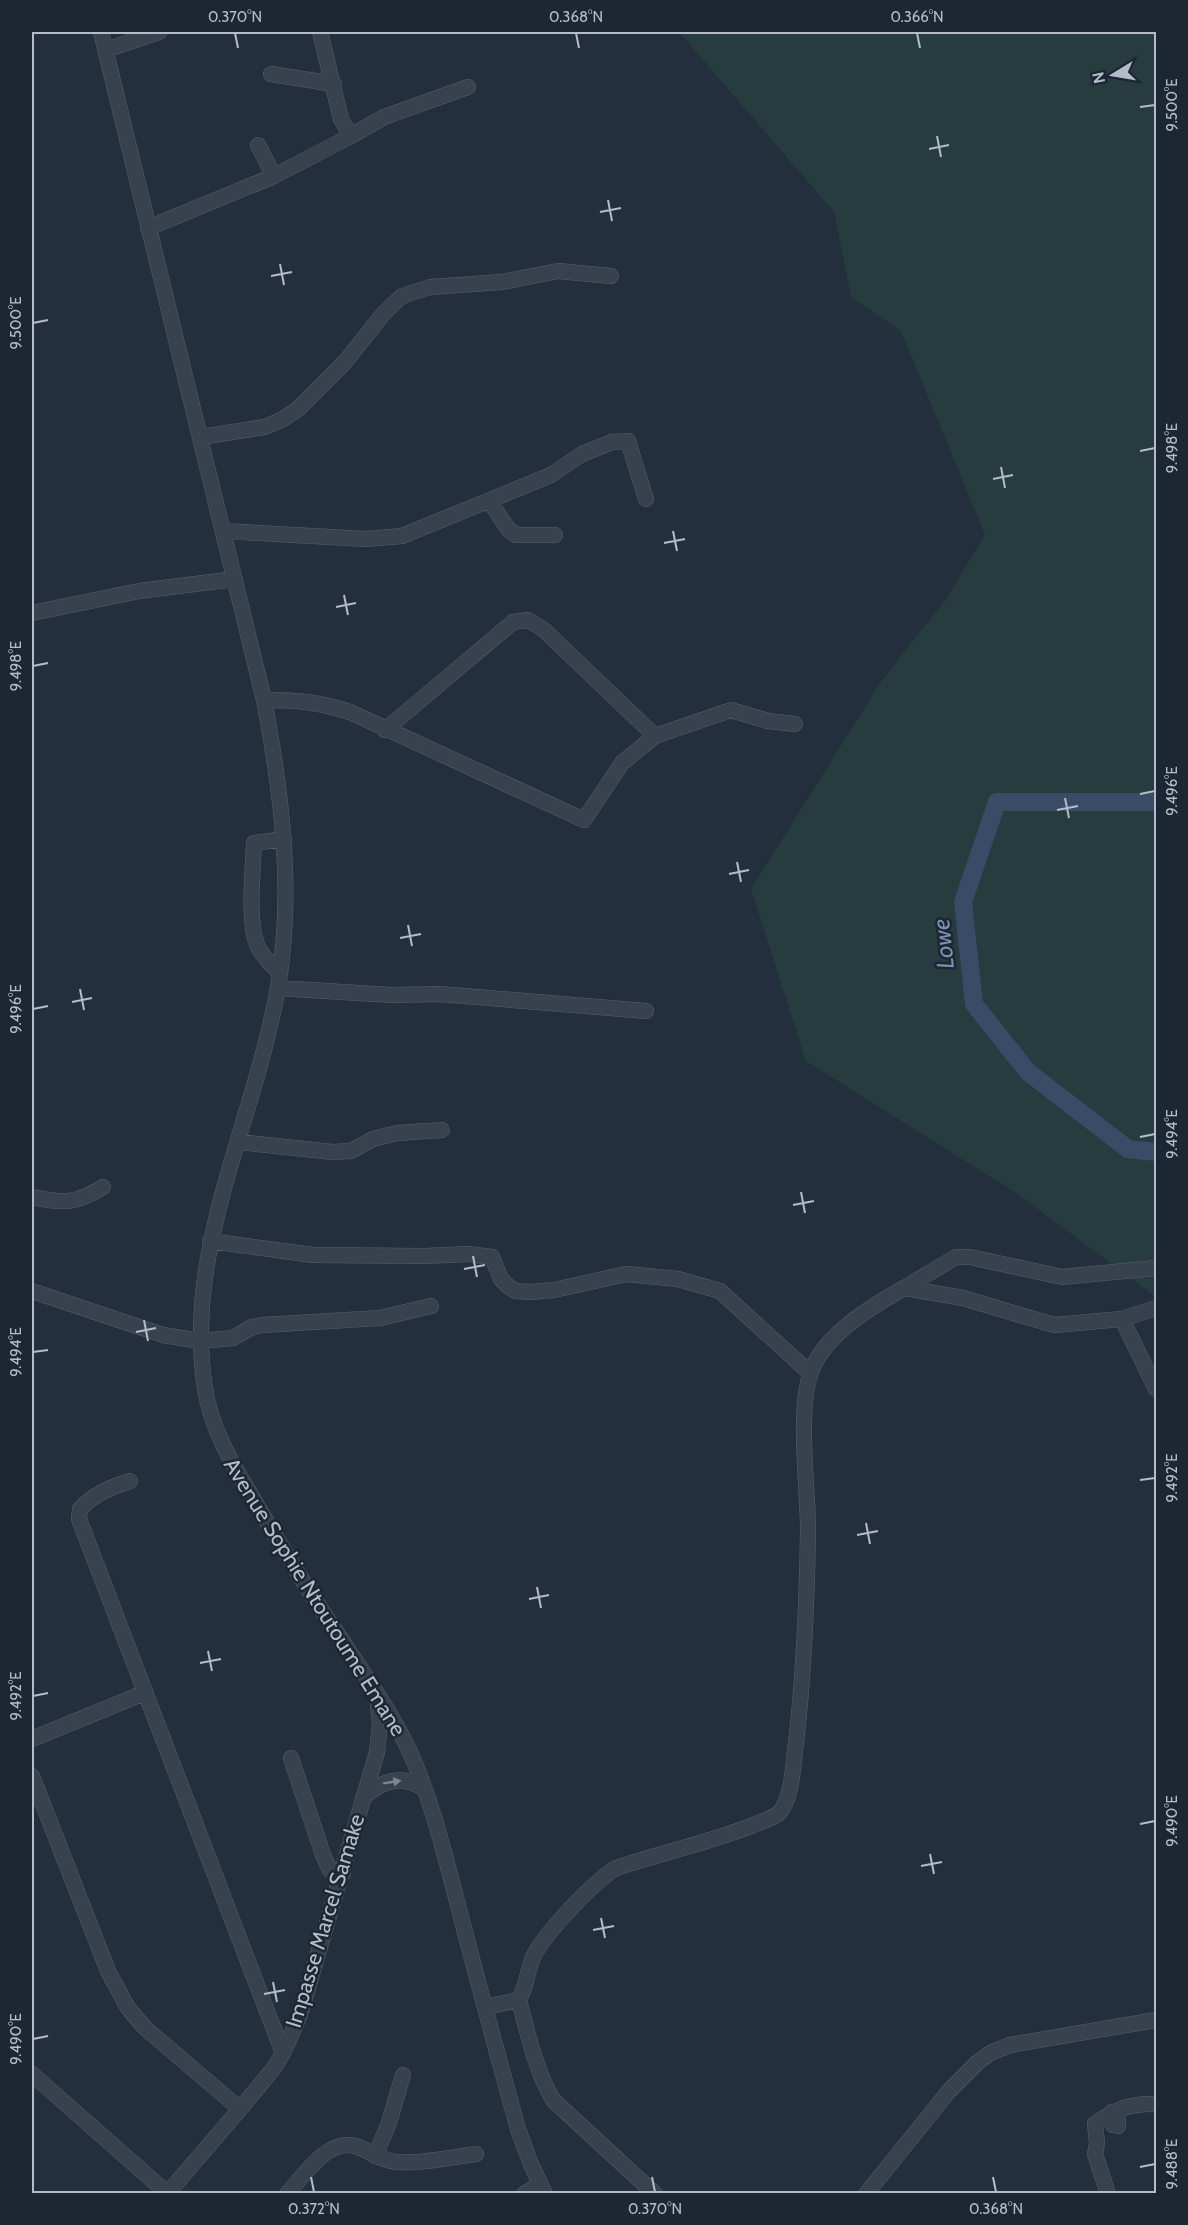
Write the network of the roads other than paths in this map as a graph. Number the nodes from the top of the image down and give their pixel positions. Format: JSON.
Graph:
{"nodes":[{"id":1,"x":101,"y":32,"type":"edge"},
{"id":2,"x":159,"y":32,"type":"edge"},
{"id":3,"x":320,"y":32,"type":"edge"},
{"id":4,"x":106,"y":50,"type":"junction"},
{"id":5,"x":271,"y":75,"type":"dead end"},
{"id":6,"x":334,"y":84,"type":"junction"},
{"id":7,"x":468,"y":87,"type":"dead end"},
{"id":8,"x":351,"y":136,"type":"junction"},
{"id":9,"x":258,"y":145,"type":"dead end"},
{"id":10,"x":274,"y":176,"type":"junction"},
{"id":11,"x":148,"y":228,"type":"junction"},
{"id":12,"x":611,"y":276,"type":"dead end"},
{"id":13,"x":201,"y":437,"type":"junction"},
{"id":14,"x":646,"y":499,"type":"dead end"},
{"id":15,"x":490,"y":502,"type":"junction"},
{"id":16,"x":223,"y":531,"type":"junction"},
{"id":17,"x":555,"y":535,"type":"dead end"},
{"id":18,"x":235,"y":579,"type":"junction"},
{"id":19,"x":32,"y":613,"type":"edge"},
{"id":20,"x":264,"y":700,"type":"junction"},
{"id":21,"x":795,"y":724,"type":"dead end"},
{"id":22,"x":385,"y":730,"type":"junction"},
{"id":23,"x":655,"y":736,"type":"junction"},
{"id":24,"x":284,"y":839,"type":"junction"},
{"id":25,"x":279,"y":972,"type":"junction"},
{"id":26,"x":278,"y":988,"type":"junction"},
{"id":27,"x":645,"y":1011,"type":"dead end"},
{"id":28,"x":442,"y":1130,"type":"dead end"},
{"id":29,"x":239,"y":1142,"type":"junction"},
{"id":30,"x":103,"y":1187,"type":"dead end"},
{"id":31,"x":32,"y":1197,"type":"edge"},
{"id":32,"x":210,"y":1241,"type":"junction"},
{"id":33,"x":1156,"y":1268,"type":"edge"},
{"id":34,"x":904,"y":1287,"type":"junction"},
{"id":35,"x":32,"y":1291,"type":"edge"},
{"id":36,"x":431,"y":1306,"type":"dead end"},
{"id":37,"x":1156,"y":1308,"type":"edge"},
{"id":38,"x":1122,"y":1319,"type":"junction"},
{"id":39,"x":200,"y":1341,"type":"junction"},
{"id":40,"x":810,"y":1373,"type":"junction"},
{"id":41,"x":1156,"y":1389,"type":"edge"},
{"id":42,"x":130,"y":1481,"type":"dead end"},
{"id":43,"x":374,"y":1686,"type":"junction"},
{"id":44,"x":144,"y":1693,"type":"junction"},
{"id":45,"x":32,"y":1739,"type":"edge"},
{"id":46,"x":404,"y":1741,"type":"junction"},
{"id":47,"x":376,"y":1752,"type":"junction"},
{"id":48,"x":291,"y":1758,"type":"dead end"},
{"id":49,"x":32,"y":1776,"type":"edge"},
{"id":50,"x":424,"y":1789,"type":"junction"},
{"id":51,"x":363,"y":1798,"type":"junction"},
{"id":52,"x":343,"y":1874,"type":"junction"},
{"id":53,"x":519,"y":2000,"type":"junction"},
{"id":54,"x":485,"y":2007,"type":"junction"},
{"id":55,"x":1156,"y":2019,"type":"edge"},
{"id":56,"x":283,"y":2053,"type":"junction"},
{"id":57,"x":32,"y":2074,"type":"edge"},
{"id":58,"x":403,"y":2075,"type":"dead end"},
{"id":59,"x":1156,"y":2104,"type":"edge"},
{"id":60,"x":240,"y":2109,"type":"junction"},
{"id":61,"x":476,"y":2154,"type":"dead end"},
{"id":62,"x":375,"y":2156,"type":"junction"},
{"id":63,"x":542,"y":2189,"type":"edge"},
{"id":64,"x":167,"y":2193,"type":"edge"},
{"id":65,"x":286,"y":2193,"type":"edge"},
{"id":66,"x":524,"y":2193,"type":"edge"},
{"id":67,"x":655,"y":2193,"type":"edge"},
{"id":68,"x":866,"y":2193,"type":"edge"},
{"id":69,"x":1108,"y":2193,"type":"edge"}],
"edges":[{"from":1,"to":4,"type":"street","name":"Avenue Sophie Ntoutoume Emane"},
{"from":2,"to":4,"type":"street"},
{"from":3,"to":6,"type":"street"},
{"from":4,"to":11,"type":"street","name":"Avenue Sophie Ntoutoume Emane"},
{"from":5,"to":6,"type":"street"},
{"from":6,"to":8,"type":"street"},
{"from":7,"to":8,"type":"street"},
{"from":8,"to":10,"type":"street"},
{"from":9,"to":10,"type":"street"},
{"from":10,"to":11,"type":"street"},
{"from":11,"to":13,"type":"street","name":"Avenue Sophie Ntoutoume Emane"},
{"from":12,"to":13,"type":"street"},
{"from":13,"to":16,"type":"street","name":"Avenue Sophie Ntoutoume Emane"},
{"from":14,"to":15,"type":"street"},
{"from":15,"to":16,"type":"street"},
{"from":15,"to":17,"type":"street"},
{"from":16,"to":18,"type":"street","name":"Avenue Sophie Ntoutoume Emane"},
{"from":18,"to":19,"type":"street"},
{"from":18,"to":20,"type":"street","name":"Avenue Sophie Ntoutoume Emane"},
{"from":20,"to":22,"type":"street"},
{"from":20,"to":24,"type":"street","name":"Avenue Sophie Ntoutoume Emane"},
{"from":21,"to":23,"type":"street"},
{"from":22,"to":23,"type":"street"},
{"from":22,"to":23,"type":"street"},
{"from":24,"to":25,"type":"street","name":"Avenue Sophie Ntoutoume Emane"},
{"from":24,"to":25,"type":"street"},
{"from":25,"to":26,"type":"street","name":"Avenue Sophie Ntoutoume Emane"},
{"from":26,"to":27,"type":"street"},
{"from":26,"to":29,"type":"street","name":"Avenue Sophie Ntoutoume Emane"},
{"from":28,"to":29,"type":"street"},
{"from":29,"to":32,"type":"street","name":"Avenue Sophie Ntoutoume Emane"},
{"from":30,"to":31,"type":"street"},
{"from":32,"to":39,"type":"street","name":"Avenue Sophie Ntoutoume Emane"},
{"from":32,"to":40,"type":"street"},
{"from":33,"to":34,"type":"street"},
{"from":34,"to":38,"type":"street"},
{"from":34,"to":40,"type":"street"},
{"from":35,"to":39,"type":"street"},
{"from":36,"to":39,"type":"street"},
{"from":37,"to":38,"type":"street"},
{"from":38,"to":41,"type":"street"},
{"from":39,"to":43,"type":"street","name":"Avenue Sophie Ntoutoume Emane"},
{"from":40,"to":53,"type":"street"},
{"from":42,"to":44,"type":"street"},
{"from":43,"to":46,"type":"street","name":"Avenue Sophie Ntoutoume Emane"},
{"from":43,"to":47,"type":"street","name":"Impasse Marcel Samake"},
{"from":44,"to":45,"type":"street"},
{"from":44,"to":56,"type":"street"},
{"from":46,"to":47,"type":"street"},
{"from":46,"to":50,"type":"street","name":"Avenue Sophie Ntoutoume Emane"},
{"from":47,"to":51,"type":"street","name":"Impasse Marcel Samake"},
{"from":48,"to":52,"type":"street"},
{"from":49,"to":60,"type":"street"},
{"from":51,"to":50,"type":"street","one_way":true},
{"from":50,"to":54,"type":"street","name":"Avenue Sophie Ntoutoume Emane"},
{"from":51,"to":52,"type":"street","name":"Impasse Marcel Samake"},
{"from":52,"to":56,"type":"street","name":"Impasse Marcel Samake"},
{"from":53,"to":54,"type":"street"},
{"from":53,"to":67,"type":"street"},
{"from":54,"to":63,"type":"street","name":"Avenue Sophie Ntoutoume Emane"},
{"from":55,"to":68,"type":"street"},
{"from":56,"to":60,"type":"street","name":"Impasse Marcel Samake"},
{"from":57,"to":64,"type":"street"},
{"from":58,"to":62,"type":"street"},
{"from":59,"to":69,"type":"street"},
{"from":60,"to":64,"type":"street","name":"Impasse Marcel Samake"},
{"from":61,"to":62,"type":"street"},
{"from":62,"to":65,"type":"street"},
{"from":63,"to":66,"type":"street"}]}
